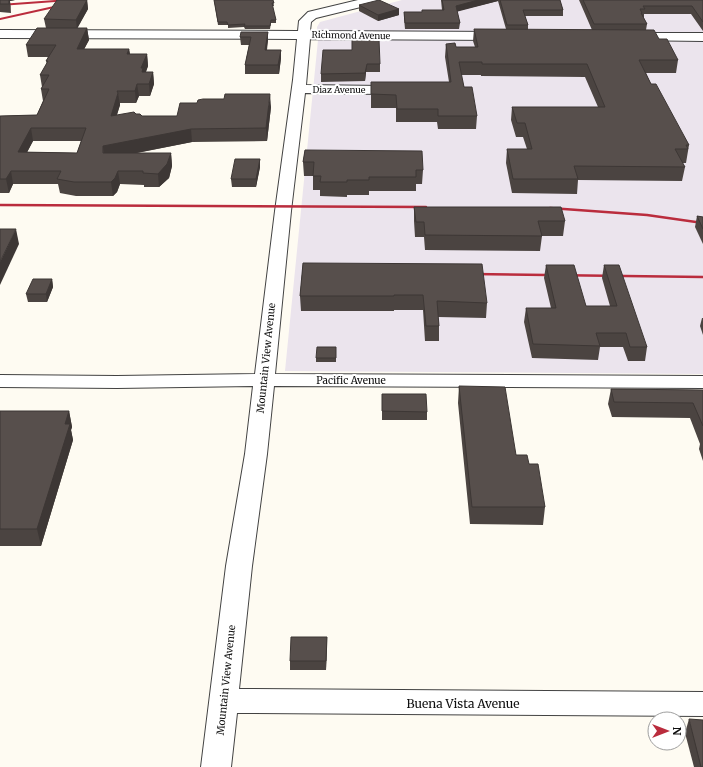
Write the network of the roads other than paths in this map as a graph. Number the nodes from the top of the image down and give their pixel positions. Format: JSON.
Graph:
{"nodes":[{"id":1,"x":373,"y":0,"type":"edge"},
{"id":2,"x":0,"y":34,"type":"edge"},
{"id":3,"x":304,"y":35,"type":"junction"},
{"id":4,"x":512,"y":36,"type":"edge"},
{"id":5,"x":614,"y":37,"type":"edge"},
{"id":6,"x":703,"y":37,"type":"edge"},
{"id":7,"x":404,"y":86,"type":"edge"},
{"id":8,"x":299,"y":89,"type":"junction"},
{"id":9,"x":263,"y":380,"type":"junction"},
{"id":10,"x":0,"y":381,"type":"edge"},
{"id":11,"x":703,"y":382,"type":"edge"},
{"id":12,"x":223,"y":701,"type":"junction"},
{"id":13,"x":703,"y":704,"type":"edge"},
{"id":14,"x":216,"y":767,"type":"edge"}],
"edges":[{"from":1,"to":3,"type":"street","name":"Mountain View Avenue"},
{"from":2,"to":3,"type":"street","name":"Richmond Avenue"},
{"from":3,"to":4,"type":"street","name":"Richmond Avenue"},
{"from":3,"to":8,"type":"street","name":"Mountain View Avenue"},
{"from":5,"to":6,"type":"street"},
{"from":7,"to":8,"type":"street","name":"Diaz Avenue"},
{"from":8,"to":9,"type":"street","name":"Mountain View Avenue"},
{"from":9,"to":10,"type":"street","name":"Pacific Avenue"},
{"from":9,"to":11,"type":"street","name":"Pacific Avenue"},
{"from":9,"to":12,"type":"street","name":"Mountain View Avenue"},
{"from":12,"to":13,"type":"street","name":"Buena Vista Avenue"},
{"from":12,"to":14,"type":"street","name":"Mountain View Avenue"}]}
